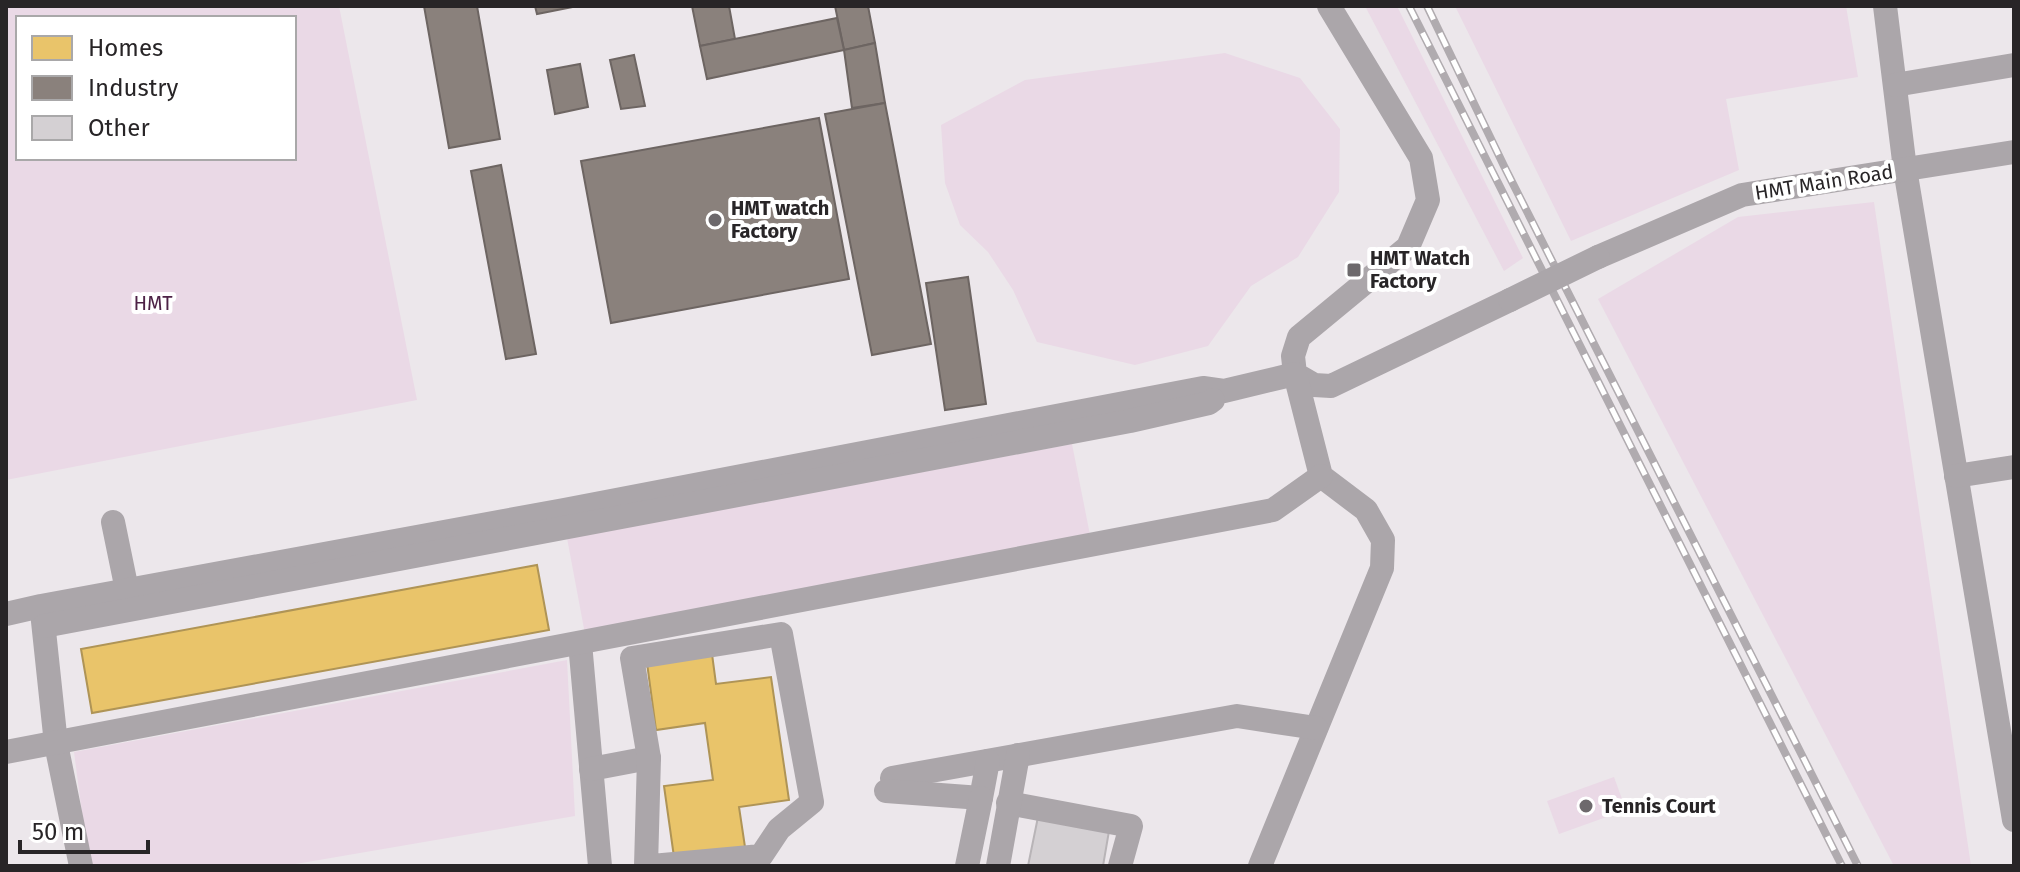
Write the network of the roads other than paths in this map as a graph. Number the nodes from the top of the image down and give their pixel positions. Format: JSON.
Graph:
{"nodes":[{"id":1,"x":1329,"y":6,"type":"edge"},
{"id":2,"x":1885,"y":6,"type":"edge"},
{"id":3,"x":2014,"y":65,"type":"edge"},
{"id":4,"x":1895,"y":85,"type":"junction"},
{"id":5,"x":2014,"y":152,"type":"edge"},
{"id":6,"x":1905,"y":169,"type":"junction"},
{"id":7,"x":1295,"y":374,"type":"junction"},
{"id":8,"x":2014,"y":467,"type":"edge"},
{"id":9,"x":1321,"y":476,"type":"junction"},
{"id":10,"x":1956,"y":476,"type":"junction"},
{"id":11,"x":113,"y":522,"type":"dead end"},
{"id":12,"x":301,"y":569,"type":"junction"},
{"id":13,"x":127,"y":590,"type":"junction"},
{"id":14,"x":6,"y":614,"type":"edge"},
{"id":15,"x":42,"y":616,"type":"junction"},
{"id":16,"x":580,"y":643,"type":"junction"},
{"id":17,"x":1316,"y":728,"type":"junction"},
{"id":18,"x":56,"y":744,"type":"junction"},
{"id":19,"x":6,"y":752,"type":"edge"},
{"id":20,"x":1018,"y":755,"type":"junction"},
{"id":21,"x":649,"y":758,"type":"junction"},
{"id":22,"x":988,"y":761,"type":"junction"},
{"id":23,"x":591,"y":769,"type":"junction"},
{"id":24,"x":981,"y":798,"type":"junction"},
{"id":25,"x":1008,"y":803,"type":"junction"},
{"id":26,"x":2014,"y":820,"type":"edge"},
{"id":27,"x":81,"y":866,"type":"edge"},
{"id":28,"x":600,"y":866,"type":"edge"},
{"id":29,"x":646,"y":866,"type":"edge"},
{"id":30,"x":652,"y":866,"type":"edge"},
{"id":31,"x":967,"y":866,"type":"edge"},
{"id":32,"x":998,"y":866,"type":"edge"},
{"id":33,"x":1120,"y":866,"type":"edge"},
{"id":34,"x":1260,"y":866,"type":"edge"}],
"edges":[{"from":1,"to":7,"type":"street"},
{"from":2,"to":4,"type":"street"},
{"from":3,"to":4,"type":"street"},
{"from":4,"to":6,"type":"street"},
{"from":5,"to":6,"type":"street","name":"HMT Main Road"},
{"from":6,"to":7,"type":"street","name":"HMT Main Road","bridge":true},
{"from":6,"to":10,"type":"street"},
{"from":7,"to":9,"type":"street"},
{"from":7,"to":12,"type":"street"},
{"from":8,"to":10,"type":"street"},
{"from":9,"to":16,"type":"street"},
{"from":9,"to":17,"type":"street"},
{"from":10,"to":26,"type":"street"},
{"from":11,"to":13,"type":"street"},
{"from":12,"to":13,"type":"street"},
{"from":12,"to":15,"type":"street"},
{"from":13,"to":15,"type":"street"},
{"from":14,"to":15,"type":"street"},
{"from":15,"to":18,"type":"street"},
{"from":16,"to":18,"type":"street"},
{"from":16,"to":23,"type":"street"},
{"from":17,"to":20,"type":"street"},
{"from":17,"to":34,"type":"street"},
{"from":18,"to":19,"type":"street"},
{"from":18,"to":27,"type":"street"},
{"from":20,"to":22,"type":"street"},
{"from":20,"to":25,"type":"street"},
{"from":21,"to":23,"type":"street"},
{"from":21,"to":29,"type":"street"},
{"from":21,"to":30,"type":"street"},
{"from":22,"to":24,"type":"street"},
{"from":22,"to":24,"type":"street"},
{"from":23,"to":28,"type":"street"},
{"from":24,"to":31,"type":"street"},
{"from":25,"to":32,"type":"street"},
{"from":25,"to":33,"type":"street"}]}
